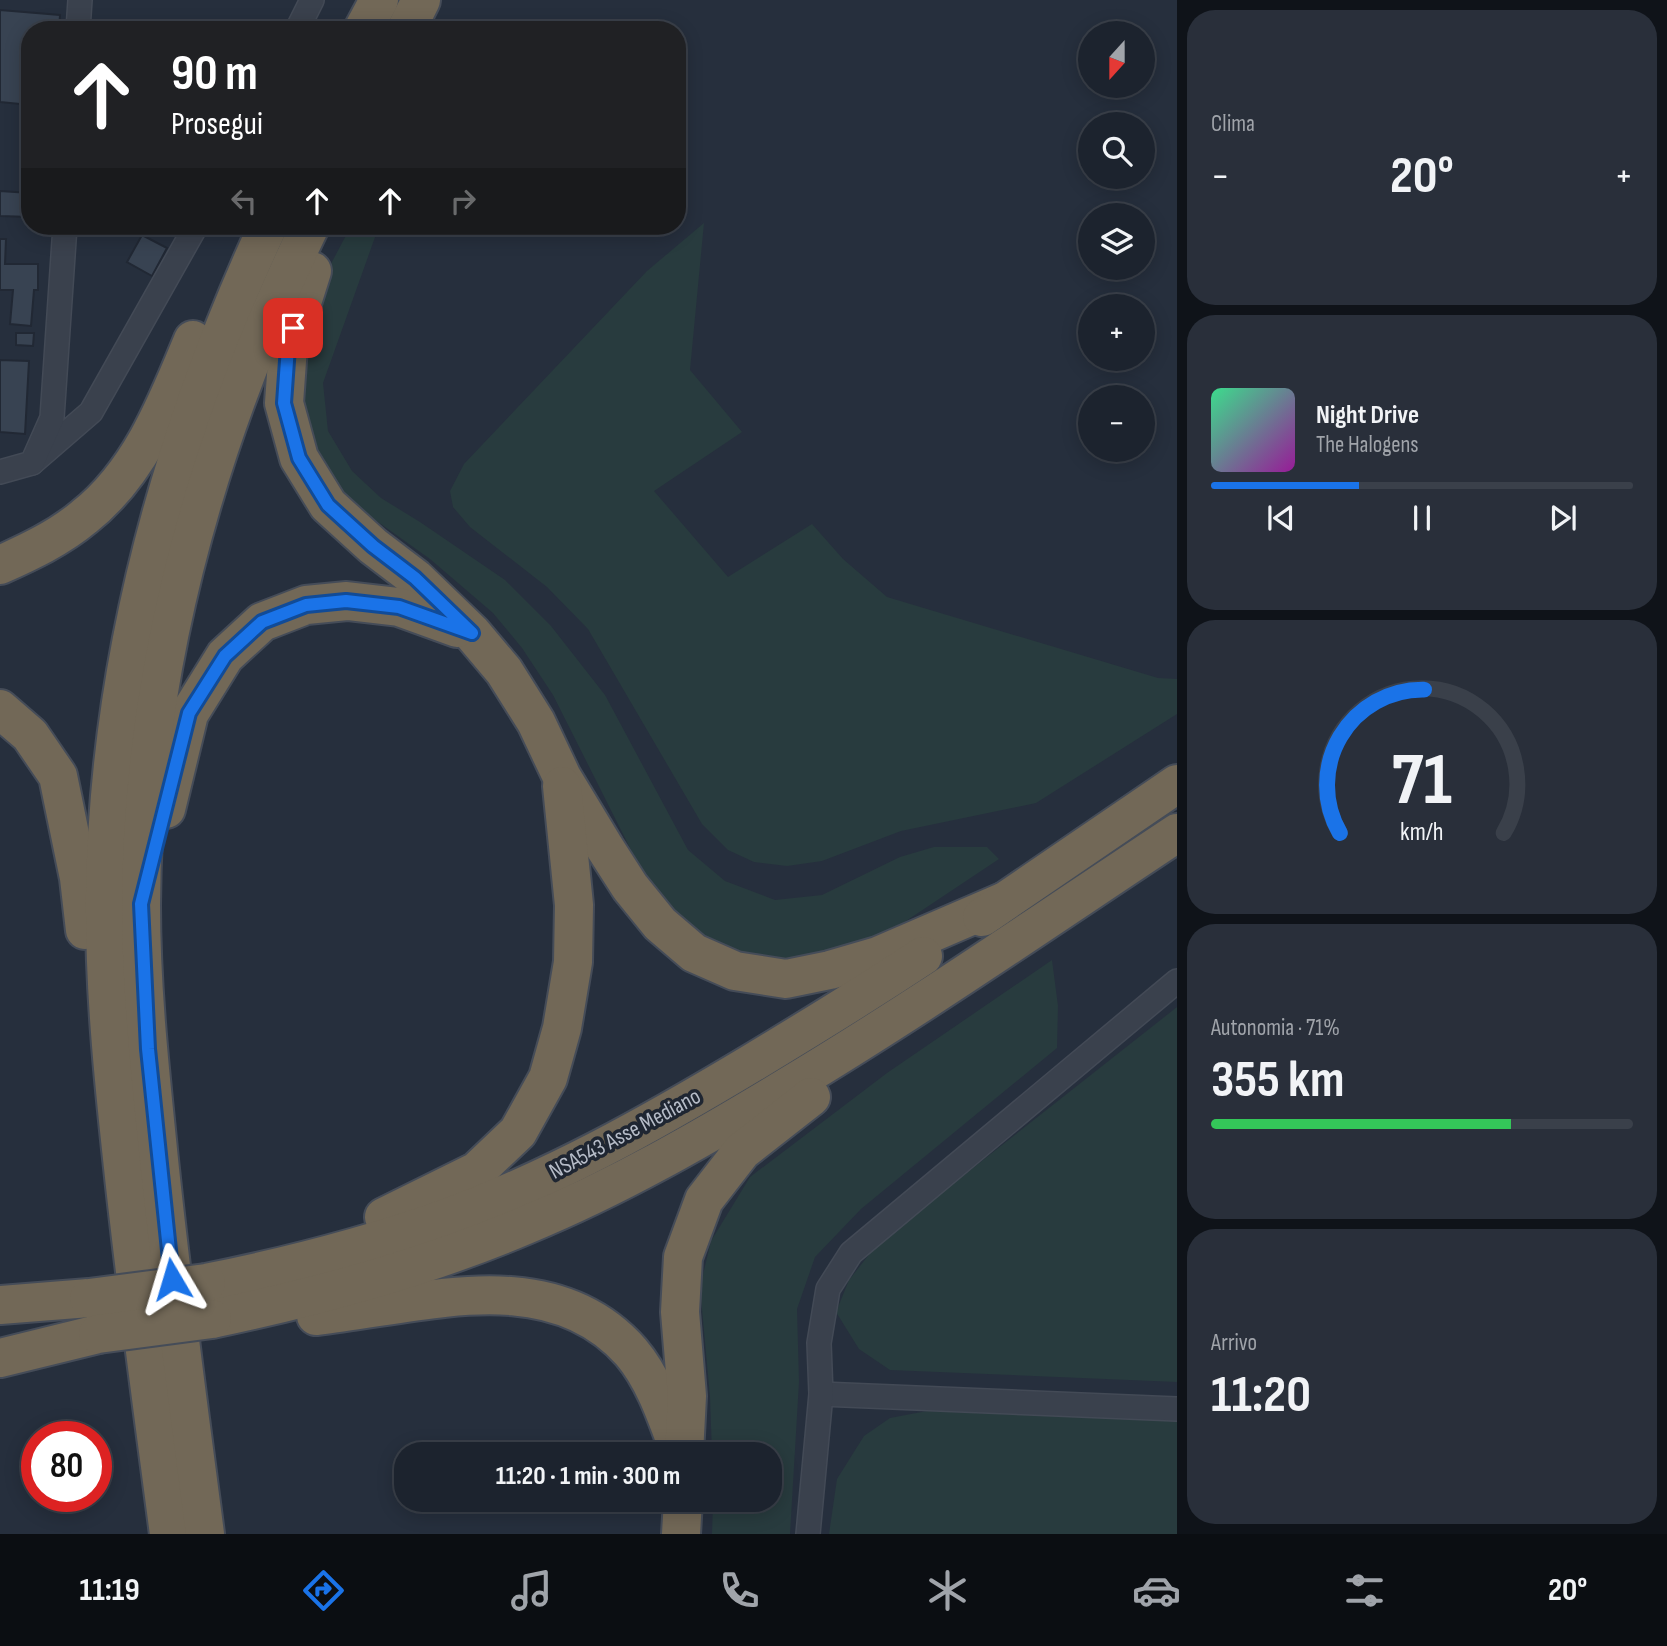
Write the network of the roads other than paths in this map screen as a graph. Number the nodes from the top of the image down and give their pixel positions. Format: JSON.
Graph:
{"nodes":[{"id":1,"x":80,"y":0,"type":"edge"},
{"id":2,"x":312,"y":0,"type":"edge"},
{"id":3,"x":379,"y":0,"type":"edge"},
{"id":4,"x":421,"y":0,"type":"edge"},
{"id":5,"x":79,"y":21,"type":"edge"},
{"id":6,"x":302,"y":21,"type":"edge"},
{"id":7,"x":368,"y":21,"type":"edge"},
{"id":8,"x":410,"y":21,"type":"edge"},
{"id":9,"x":64,"y":235,"type":"edge"},
{"id":10,"x":191,"y":235,"type":"edge"},
{"id":11,"x":246,"y":235,"type":"edge"},
{"id":12,"x":264,"y":235,"type":"edge"},
{"id":13,"x":306,"y":235,"type":"edge"},
{"id":14,"x":325,"y":235,"type":"edge"},
{"id":15,"x":32,"y":463,"type":"junction"},
{"id":16,"x":0,"y":472,"type":"edge"},
{"id":17,"x":0,"y":565,"type":"edge"},
{"id":18,"x":472,"y":633,"type":"junction"},
{"id":19,"x":0,"y":709,"type":"edge"},
{"id":20,"x":562,"y":777,"type":"junction"},
{"id":21,"x":1177,"y":784,"type":"edge"},
{"id":22,"x":1177,"y":834,"type":"edge"},
{"id":23,"x":1003,"y":902,"type":"junction"},
{"id":24,"x":141,"y":904,"type":"junction"},
{"id":25,"x":1177,"y":981,"type":"edge"},
{"id":26,"x":932,"y":996,"type":"junction"},
{"id":27,"x":110,"y":1049,"type":"junction"},
{"id":28,"x":286,"y":1267,"type":"junction"},
{"id":29,"x":0,"y":1299,"type":"edge"},
{"id":30,"x":209,"y":1301,"type":"junction"},
{"id":31,"x":38,"y":1303,"type":"junction"},
{"id":32,"x":0,"y":1305,"type":"edge"},
{"id":33,"x":93,"y":1316,"type":"junction"},
{"id":34,"x":0,"y":1340,"type":"edge"},
{"id":35,"x":0,"y":1358,"type":"edge"},
{"id":36,"x":821,"y":1394,"type":"junction"},
{"id":37,"x":1177,"y":1409,"type":"edge"},
{"id":38,"x":678,"y":1442,"type":"edge"},
{"id":39,"x":684,"y":1442,"type":"edge"},
{"id":40,"x":682,"y":1512,"type":"edge"},
{"id":41,"x":169,"y":1534,"type":"edge"},
{"id":42,"x":205,"y":1534,"type":"edge"},
{"id":43,"x":681,"y":1534,"type":"edge"},
{"id":44,"x":808,"y":1534,"type":"edge"}],
"edges":[{"from":1,"to":5,"type":"street"},
{"from":2,"to":6,"type":"street"},
{"from":3,"to":7,"type":"highway"},
{"from":4,"to":8,"type":"highway"},
{"from":9,"to":15,"type":"street"},
{"from":10,"to":15,"type":"street"},
{"from":11,"to":17,"type":"highway"},
{"from":12,"to":27,"type":"highway"},
{"from":13,"to":24,"type":"highway"},
{"from":14,"to":18,"type":"highway"},
{"from":15,"to":16,"type":"street"},
{"from":18,"to":20,"type":"highway"},
{"from":18,"to":24,"type":"highway"},
{"from":19,"to":27,"type":"highway"},
{"from":20,"to":23,"type":"highway"},
{"from":20,"to":28,"type":"highway"},
{"from":21,"to":23,"type":"highway","name":"NSA543 Asse Mediano"},
{"from":22,"to":26,"type":"highway","name":"NSA543 Asse Mediano"},
{"from":23,"to":28,"type":"highway","name":"NSA543 Asse Mediano"},
{"from":24,"to":42,"type":"highway"},
{"from":25,"to":36,"type":"street"},
{"from":26,"to":30,"type":"highway","name":"NSA543 Asse Mediano"},
{"from":26,"to":39,"type":"highway"},
{"from":27,"to":41,"type":"highway"},
{"from":28,"to":30,"type":"highway","name":"NSA543 Asse Mediano"},
{"from":29,"to":31,"type":"highway"},
{"from":30,"to":33,"type":"highway","name":"NSA543 Asse Mediano","bridge":true},
{"from":30,"to":38,"type":"highway"},
{"from":31,"to":32,"type":"highway","name":"NSA543 Asse Mediano"},
{"from":31,"to":33,"type":"highway","name":"NSA543 Asse Mediano"},
{"from":33,"to":34,"type":"highway","name":"NSA543 Asse Mediano"},
{"from":33,"to":35,"type":"highway"},
{"from":36,"to":37,"type":"street"},
{"from":36,"to":44,"type":"street"},
{"from":40,"to":43,"type":"highway"}]}
